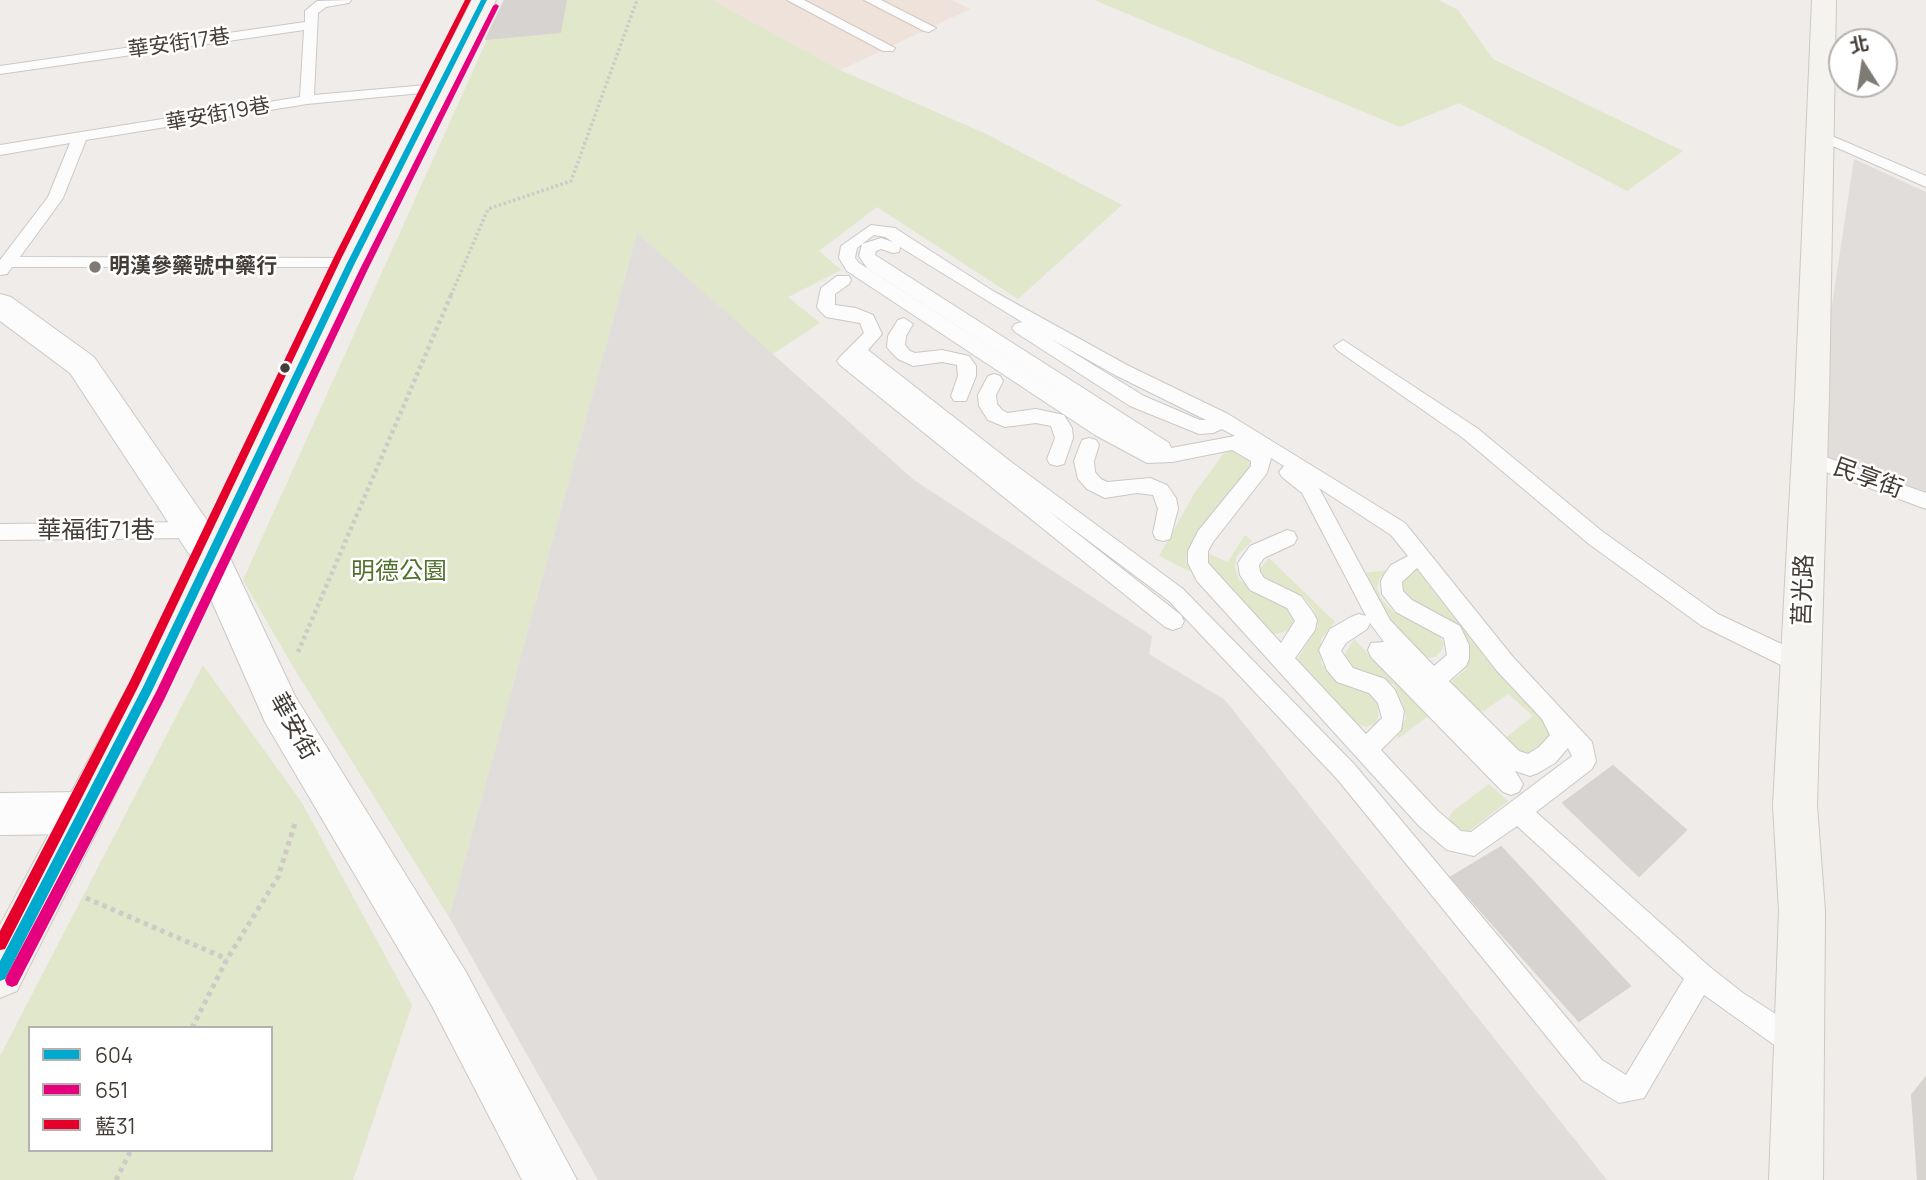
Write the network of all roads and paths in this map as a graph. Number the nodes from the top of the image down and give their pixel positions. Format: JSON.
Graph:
{"nodes":[{"id":1,"x":344,"y":0,"type":"edge"},
{"id":2,"x":484,"y":0,"type":"edge"},
{"id":3,"x":637,"y":0,"type":"edge"},
{"id":4,"x":794,"y":0,"type":"edge"},
{"id":5,"x":871,"y":0,"type":"edge"},
{"id":6,"x":1824,"y":0,"type":"edge"},
{"id":7,"x":311,"y":25,"type":"junction"},
{"id":8,"x":929,"y":28,"type":"dead end"},
{"id":9,"x":888,"y":48,"type":"dead end"},
{"id":10,"x":0,"y":70,"type":"edge"},
{"id":11,"x":438,"y":88,"type":"junction"},
{"id":12,"x":307,"y":100,"type":"junction"},
{"id":13,"x":1820,"y":135,"type":"junction"},
{"id":14,"x":80,"y":138,"type":"junction"},
{"id":15,"x":0,"y":150,"type":"edge"},
{"id":16,"x":1926,"y":182,"type":"edge"},
{"id":17,"x":351,"y":262,"type":"junction"},
{"id":18,"x":4,"y":267,"type":"edge"},
{"id":19,"x":844,"y":280,"type":"dead end"},
{"id":20,"x":0,"y":305,"type":"edge"},
{"id":21,"x":904,"y":324,"type":"dead end"},
{"id":22,"x":1343,"y":346,"type":"dead end"},
{"id":23,"x":858,"y":351,"type":"junction"},
{"id":24,"x":993,"y":381,"type":"dead end"},
{"id":25,"x":960,"y":396,"type":"dead end"},
{"id":26,"x":1089,"y":446,"type":"dead end"},
{"id":27,"x":1261,"y":458,"type":"junction"},
{"id":28,"x":1809,"y":458,"type":"junction"},
{"id":29,"x":1057,"y":459,"type":"dead end"},
{"id":30,"x":1926,"y":501,"type":"edge"},
{"id":31,"x":0,"y":532,"type":"edge"},
{"id":32,"x":1163,"y":533,"type":"dead end"},
{"id":33,"x":1287,"y":538,"type":"dead end"},
{"id":34,"x":201,"y":543,"type":"junction"},
{"id":35,"x":1409,"y":564,"type":"dead end"},
{"id":36,"x":1173,"y":621,"type":"dead end"},
{"id":37,"x":1359,"y":623,"type":"dead end"},
{"id":38,"x":1379,"y":650,"type":"dead end"},
{"id":39,"x":297,"y":653,"type":"dead end"},
{"id":40,"x":1282,"y":658,"type":"junction"},
{"id":41,"x":1801,"y":664,"type":"junction"},
{"id":42,"x":1432,"y":682,"type":"junction"},
{"id":43,"x":1550,"y":715,"type":"junction"},
{"id":44,"x":1367,"y":751,"type":"junction"},
{"id":45,"x":1511,"y":784,"type":"dead end"},
{"id":46,"x":1518,"y":811,"type":"junction"},
{"id":47,"x":83,"y":813,"type":"junction"},
{"id":48,"x":0,"y":814,"type":"edge"},
{"id":49,"x":298,"y":815,"type":"dead end"},
{"id":50,"x":82,"y":896,"type":"dead end"},
{"id":51,"x":227,"y":959,"type":"junction"},
{"id":52,"x":0,"y":974,"type":"edge"},
{"id":53,"x":1701,"y":976,"type":"junction"},
{"id":54,"x":193,"y":1026,"type":"edge"},
{"id":55,"x":1798,"y":1045,"type":"junction"},
{"id":56,"x":130,"y":1152,"type":"edge"},
{"id":57,"x":116,"y":1180,"type":"edge"},
{"id":58,"x":550,"y":1180,"type":"edge"},
{"id":59,"x":1796,"y":1180,"type":"edge"}],
"edges":[{"from":1,"to":7,"type":"lane"},
{"from":2,"to":11,"type":"street"},
{"from":3,"to":39,"type":"path"},
{"from":4,"to":9,"type":"lane"},
{"from":5,"to":8,"type":"lane"},
{"from":6,"to":13,"type":"street","name":"莒光路"},
{"from":7,"to":10,"type":"lane","name":"華安街17巷"},
{"from":7,"to":12,"type":"lane"},
{"from":11,"to":12,"type":"lane","name":"華安街19巷"},
{"from":11,"to":17,"type":"street"},
{"from":12,"to":14,"type":"lane","name":"華安街19巷"},
{"from":13,"to":16,"type":"lane"},
{"from":13,"to":28,"type":"street","name":"莒光路"},
{"from":14,"to":15,"type":"lane","name":"華安街19巷"},
{"from":14,"to":18,"type":"lane"},
{"from":17,"to":18,"type":"lane"},
{"from":17,"to":34,"type":"street"},
{"from":19,"to":23,"type":"lane"},
{"from":20,"to":34,"type":"street","name":"華安街"},
{"from":21,"to":25,"type":"lane"},
{"from":22,"to":41,"type":"lane"},
{"from":23,"to":36,"type":"lane"},
{"from":23,"to":53,"type":"lane"},
{"from":24,"to":29,"type":"lane"},
{"from":26,"to":32,"type":"lane"},
{"from":27,"to":40,"type":"lane"},
{"from":27,"to":42,"type":"lane"},
{"from":27,"to":43,"type":"lane"},
{"from":28,"to":30,"type":"lane","name":"民享街"},
{"from":28,"to":41,"type":"street","name":"莒光路"},
{"from":31,"to":34,"type":"lane","name":"華福街71巷"},
{"from":33,"to":40,"type":"lane"},
{"from":34,"to":47,"type":"street"},
{"from":34,"to":58,"type":"street","name":"華安街"},
{"from":35,"to":42,"type":"lane"},
{"from":37,"to":44,"type":"lane"},
{"from":38,"to":45,"type":"lane"},
{"from":40,"to":44,"type":"lane"},
{"from":41,"to":55,"type":"street","name":"莒光路"},
{"from":42,"to":43,"type":"lane"},
{"from":43,"to":46,"type":"lane"},
{"from":44,"to":46,"type":"lane"},
{"from":46,"to":53,"type":"lane"},
{"from":47,"to":48,"type":"street"},
{"from":47,"to":52,"type":"street"},
{"from":49,"to":51,"type":"path"},
{"from":50,"to":51,"type":"path"},
{"from":51,"to":54,"type":"path"},
{"from":53,"to":55,"type":"lane"},
{"from":55,"to":59,"type":"street","name":"莒光路"},
{"from":56,"to":57,"type":"path"}]}
